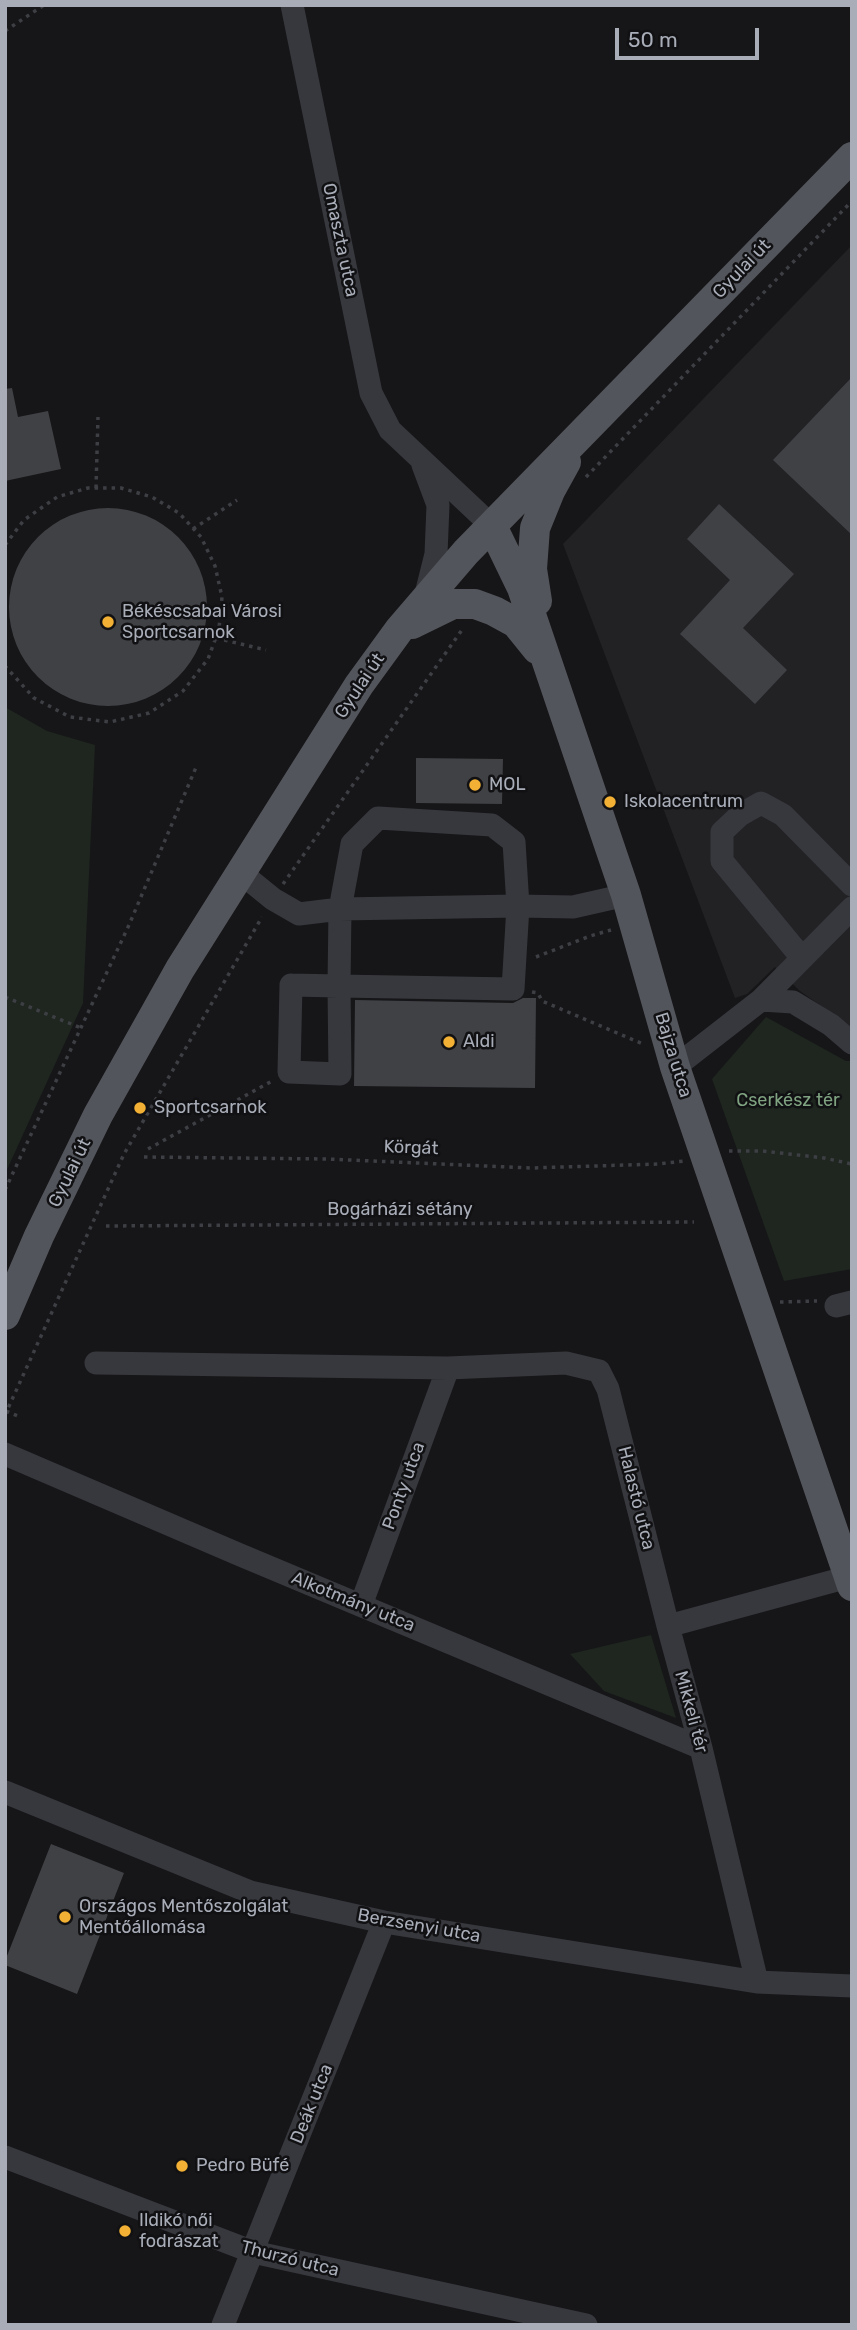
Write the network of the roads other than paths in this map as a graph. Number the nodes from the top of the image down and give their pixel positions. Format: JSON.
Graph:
{"nodes":[{"id":1,"x":292,"y":5,"type":"edge"},
{"id":2,"x":852,"y":157,"type":"edge"},
{"id":3,"x":585,"y":428,"type":"junction"},
{"id":4,"x":420,"y":458,"type":"junction"},
{"id":5,"x":492,"y":526,"type":"junction"},
{"id":6,"x":424,"y":602,"type":"junction"},
{"id":7,"x":399,"y":631,"type":"junction"},
{"id":8,"x":546,"y":660,"type":"junction"},
{"id":9,"x":241,"y":873,"type":"junction"},
{"id":10,"x":852,"y":885,"type":"edge"},
{"id":11,"x":626,"y":895,"type":"junction"},
{"id":12,"x":517,"y":906,"type":"junction"},
{"id":13,"x":852,"y":908,"type":"edge"},
{"id":14,"x":340,"y":909,"type":"junction"},
{"id":15,"x":802,"y":958,"type":"junction"},
{"id":16,"x":339,"y":986,"type":"junction"},
{"id":17,"x":761,"y":1000,"type":"junction"},
{"id":18,"x":852,"y":1043,"type":"edge"},
{"id":19,"x":674,"y":1062,"type":"junction"},
{"id":20,"x":5,"y":1315,"type":"edge"},
{"id":21,"x":96,"y":1363,"type":"dead end"},
{"id":22,"x":448,"y":1368,"type":"junction"},
{"id":23,"x":5,"y":1454,"type":"edge"},
{"id":24,"x":851,"y":1580,"type":"edge"},
{"id":25,"x":361,"y":1605,"type":"junction"},
{"id":26,"x":668,"y":1626,"type":"junction"},
{"id":27,"x":701,"y":1748,"type":"junction"},
{"id":28,"x":5,"y":1792,"type":"edge"},
{"id":29,"x":384,"y":1922,"type":"junction"},
{"id":30,"x":757,"y":1982,"type":"junction"},
{"id":31,"x":852,"y":1986,"type":"edge"},
{"id":32,"x":5,"y":2157,"type":"edge"},
{"id":33,"x":253,"y":2252,"type":"junction"},
{"id":34,"x":223,"y":2325,"type":"edge"},
{"id":35,"x":586,"y":2325,"type":"edge"}],
"edges":[{"from":1,"to":4,"type":"street","name":"Omaszta utca"},
{"from":2,"to":3,"type":"main road","name":"Gyulai út"},
{"from":3,"to":5,"type":"main road","name":"Gyulai út"},
{"from":3,"to":8,"type":"main road"},
{"from":4,"to":5,"type":"street","name":"Omaszta utca"},
{"from":4,"to":6,"type":"street","name":"Omaszta utca"},
{"from":5,"to":6,"type":"main road","name":"Gyulai út"},
{"from":5,"to":8,"type":"main road","name":"Bajza utca"},
{"from":6,"to":7,"type":"main road","name":"Gyulai út"},
{"from":7,"to":8,"type":"main road"},
{"from":7,"to":9,"type":"main road","name":"Gyulai út"},
{"from":8,"to":11,"type":"main road","name":"Bajza utca"},
{"from":9,"to":14,"type":"street"},
{"from":9,"to":20,"type":"main road","name":"Gyulai út"},
{"from":10,"to":15,"type":"street"},
{"from":11,"to":12,"type":"street"},
{"from":11,"to":19,"type":"main road","name":"Bajza utca"},
{"from":12,"to":14,"type":"street"},
{"from":12,"to":14,"type":"street"},
{"from":12,"to":16,"type":"street"},
{"from":13,"to":15,"type":"street"},
{"from":14,"to":16,"type":"street"},
{"from":15,"to":17,"type":"street"},
{"from":16,"to":16,"type":"street"},
{"from":17,"to":18,"type":"street"},
{"from":17,"to":19,"type":"street"},
{"from":19,"to":24,"type":"main road","name":"Bajza utca"},
{"from":21,"to":22,"type":"street"},
{"from":22,"to":25,"type":"street","name":"Ponty utca"},
{"from":22,"to":26,"type":"street","name":"Halastó utca"},
{"from":23,"to":25,"type":"street","name":"Alkotmány utca"},
{"from":24,"to":26,"type":"street"},
{"from":25,"to":27,"type":"street","name":"Alkotmány utca"},
{"from":26,"to":27,"type":"street","name":"Mikkeli tér"},
{"from":27,"to":30,"type":"street","name":"Mikkeli tér"},
{"from":28,"to":29,"type":"street","name":"Berzsenyi utca"},
{"from":29,"to":30,"type":"street","name":"Berzsenyi utca"},
{"from":29,"to":33,"type":"street","name":"Deák utca"},
{"from":30,"to":31,"type":"street","name":"Berzsenyi utca"},
{"from":32,"to":33,"type":"street","name":"Thurzó utca"},
{"from":33,"to":34,"type":"street","name":"Deák utca"},
{"from":33,"to":35,"type":"street","name":"Thurzó utca"}]}
